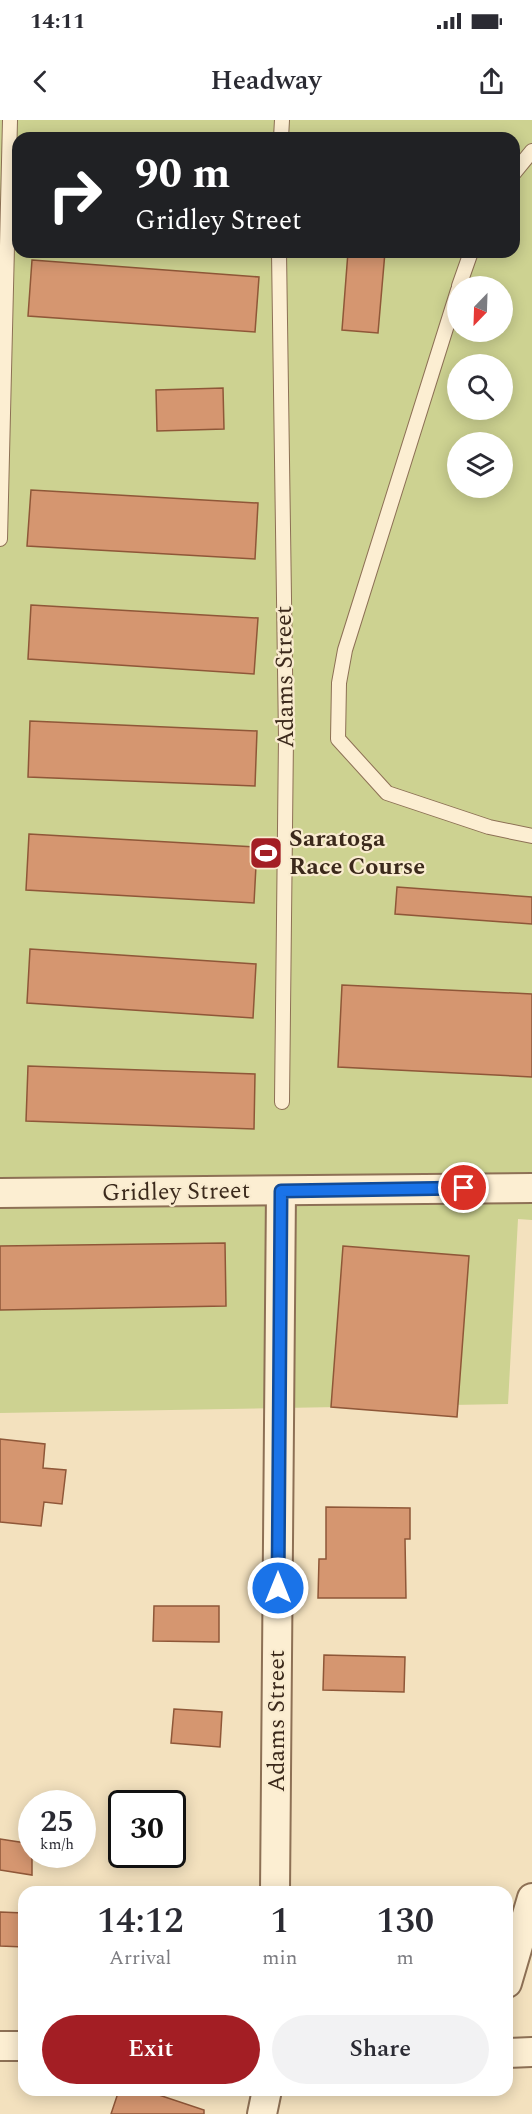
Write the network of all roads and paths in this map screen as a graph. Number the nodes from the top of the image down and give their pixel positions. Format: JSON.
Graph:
{"nodes":[{"id":1,"x":10,"y":120,"type":"edge"},
{"id":2,"x":532,"y":152,"type":"edge"},
{"id":3,"x":520,"y":165,"type":"edge"},
{"id":4,"x":279,"y":258,"type":"edge"},
{"id":5,"x":469,"y":258,"type":"edge"},
{"id":6,"x":462,"y":276,"type":"edge"},
{"id":7,"x":447,"y":323,"type":"edge"},
{"id":8,"x":0,"y":539,"type":"edge"},
{"id":9,"x":532,"y":836,"type":"edge"},
{"id":10,"x":282,"y":1102,"type":"dead end"},
{"id":11,"x":532,"y":1188,"type":"edge"},
{"id":12,"x":281,"y":1191,"type":"junction"},
{"id":13,"x":0,"y":1193,"type":"edge"},
{"id":14,"x":275,"y":1886,"type":"edge"},
{"id":15,"x":532,"y":1898,"type":"edge"},
{"id":16,"x":513,"y":1963,"type":"edge"},
{"id":17,"x":0,"y":2046,"type":"edge"},
{"id":18,"x":18,"y":2046,"type":"edge"},
{"id":19,"x":532,"y":2052,"type":"edge"},
{"id":20,"x":513,"y":2053,"type":"edge"},
{"id":21,"x":266,"y":2096,"type":"edge"},
{"id":22,"x":262,"y":2114,"type":"edge"}],
"edges":[{"from":1,"to":8,"type":"lane"},
{"from":2,"to":3,"type":"lane"},
{"from":4,"to":10,"type":"lane","name":"Adams Street"},
{"from":5,"to":6,"type":"lane"},
{"from":7,"to":9,"type":"lane"},
{"from":11,"to":12,"type":"street","name":"Gridley Street"},
{"from":12,"to":13,"type":"street","name":"Gridley Street"},
{"from":12,"to":14,"type":"street","name":"Adams Street"},
{"from":15,"to":16,"type":"street"},
{"from":17,"to":18,"type":"street"},
{"from":19,"to":20,"type":"street"},
{"from":21,"to":22,"type":"street"}]}
